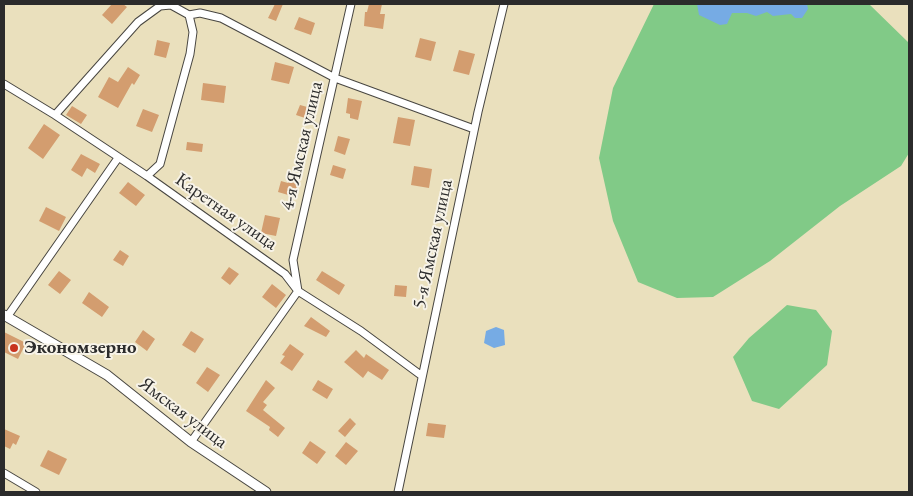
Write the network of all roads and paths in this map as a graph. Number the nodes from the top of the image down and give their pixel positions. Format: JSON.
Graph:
{"nodes":[{"id":1,"x":171,"y":4,"type":"edge"},
{"id":2,"x":351,"y":4,"type":"edge"},
{"id":3,"x":504,"y":4,"type":"edge"},
{"id":4,"x":189,"y":15,"type":"junction"},
{"id":5,"x":335,"y":78,"type":"junction"},
{"id":6,"x":4,"y":84,"type":"edge"},
{"id":7,"x":55,"y":115,"type":"junction"},
{"id":8,"x":474,"y":129,"type":"junction"},
{"id":9,"x":118,"y":158,"type":"junction"},
{"id":10,"x":147,"y":176,"type":"junction"},
{"id":11,"x":298,"y":291,"type":"junction"},
{"id":12,"x":5,"y":316,"type":"edge"},
{"id":13,"x":422,"y":376,"type":"junction"},
{"id":14,"x":191,"y":442,"type":"junction"},
{"id":15,"x":4,"y":473,"type":"edge"},
{"id":16,"x":36,"y":492,"type":"edge"},
{"id":17,"x":266,"y":492,"type":"edge"},
{"id":18,"x":398,"y":492,"type":"edge"}],
"edges":[{"from":1,"to":4,"type":"street"},
{"from":1,"to":7,"type":"street"},
{"from":2,"to":5,"type":"street","name":"4-я Ямская улица"},
{"from":3,"to":8,"type":"street","name":"5-я Ямская улица"},
{"from":4,"to":5,"type":"street"},
{"from":4,"to":10,"type":"street"},
{"from":5,"to":8,"type":"street"},
{"from":5,"to":11,"type":"street","name":"4-я Ямская улица"},
{"from":6,"to":7,"type":"street","name":"Каретная улица"},
{"from":7,"to":9,"type":"street","name":"Каретная улица"},
{"from":8,"to":13,"type":"street","name":"5-я Ямская улица"},
{"from":9,"to":10,"type":"street","name":"Каретная улица"},
{"from":9,"to":12,"type":"street"},
{"from":10,"to":11,"type":"street","name":"Каретная улица"},
{"from":11,"to":13,"type":"street","name":"Каретная улица"},
{"from":11,"to":14,"type":"street"},
{"from":12,"to":14,"type":"street","name":"Ямская улица"},
{"from":13,"to":18,"type":"street","name":"5-я Ямская улица"},
{"from":14,"to":17,"type":"street","name":"Ямская улица"},
{"from":15,"to":16,"type":"street"}]}
